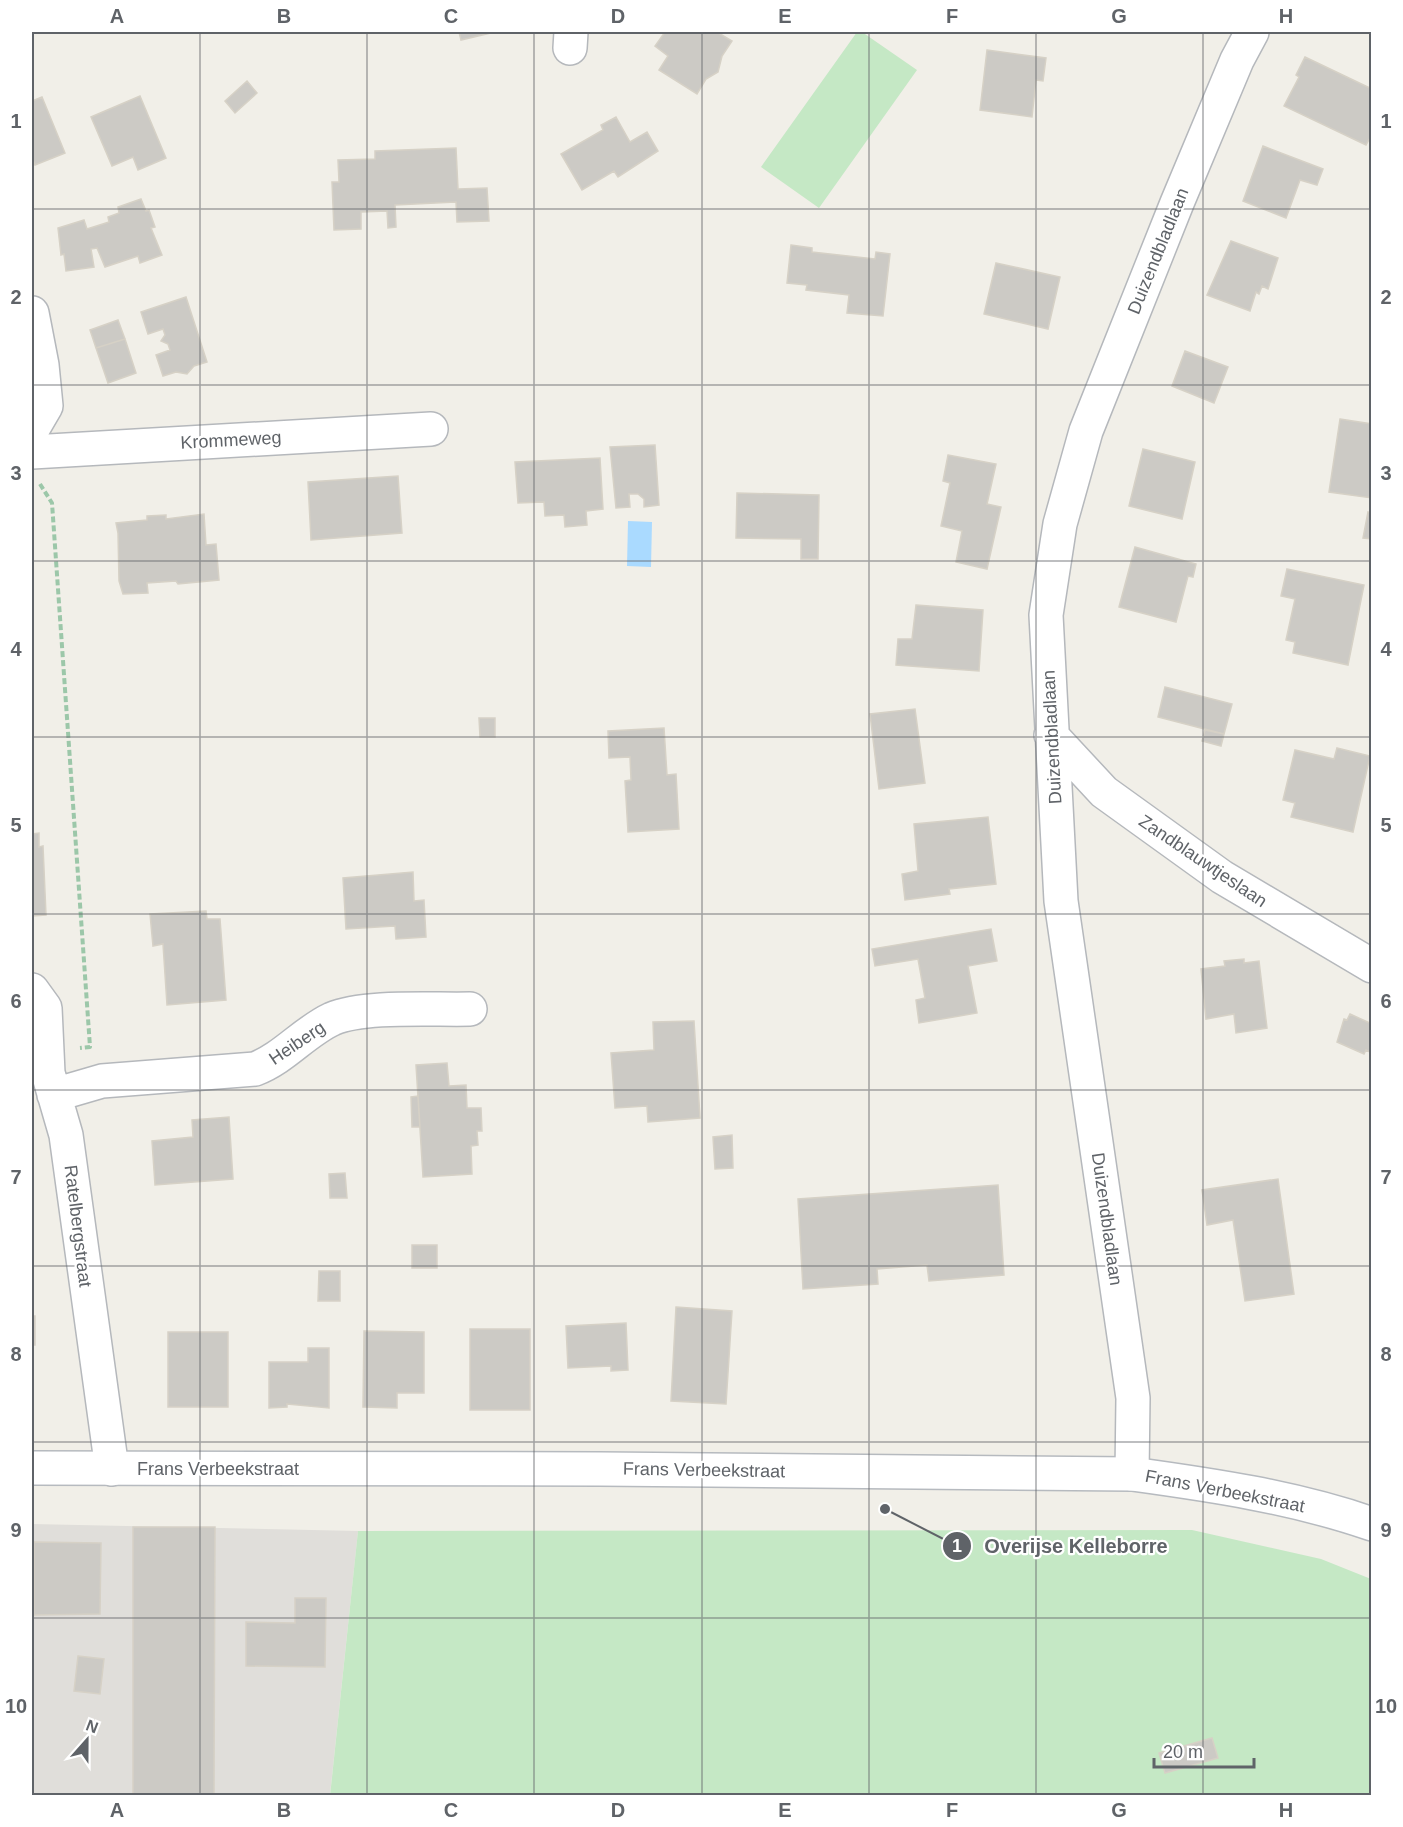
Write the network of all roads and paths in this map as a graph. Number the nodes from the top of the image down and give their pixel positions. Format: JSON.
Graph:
{"nodes":[{"id":1,"x":1252,"y":32,"type":"edge"},
{"id":2,"x":32,"y":313,"type":"edge"},
{"id":3,"x":431,"y":429,"type":"dead end"},
{"id":4,"x":32,"y":430,"type":"edge"},
{"id":5,"x":34,"y":466,"type":"edge"},
{"id":6,"x":1051,"y":735,"type":"junction"},
{"id":7,"x":1371,"y":966,"type":"edge"},
{"id":8,"x":32,"y":990,"type":"edge"},
{"id":9,"x":470,"y":1009,"type":"dead end"},
{"id":10,"x":86,"y":1047,"type":"dead end"},
{"id":11,"x":54,"y":1095,"type":"junction"},
{"id":12,"x":32,"y":1468,"type":"edge"},
{"id":13,"x":112,"y":1468,"type":"junction"},
{"id":14,"x":1132,"y":1474,"type":"junction"},
{"id":15,"x":1371,"y":1524,"type":"edge"}],
"edges":[{"from":1,"to":6,"type":"street","name":"Duizendbladlaan"},
{"from":2,"to":4,"type":"street"},
{"from":3,"to":5,"type":"street","name":"Krommeweg"},
{"from":5,"to":10,"type":"path"},
{"from":6,"to":7,"type":"street","name":"Zandblauwtjeslaan"},
{"from":6,"to":14,"type":"street","name":"Duizendbladlaan"},
{"from":8,"to":11,"type":"street","name":"Ratelbergstraat"},
{"from":9,"to":11,"type":"street","name":"Heiberg"},
{"from":11,"to":13,"type":"street","name":"Ratelbergstraat"},
{"from":12,"to":13,"type":"street","name":"Frans Verbeekstraat"},
{"from":13,"to":14,"type":"street","name":"Frans Verbeekstraat"},
{"from":14,"to":15,"type":"street","name":"Frans Verbeekstraat"}]}
